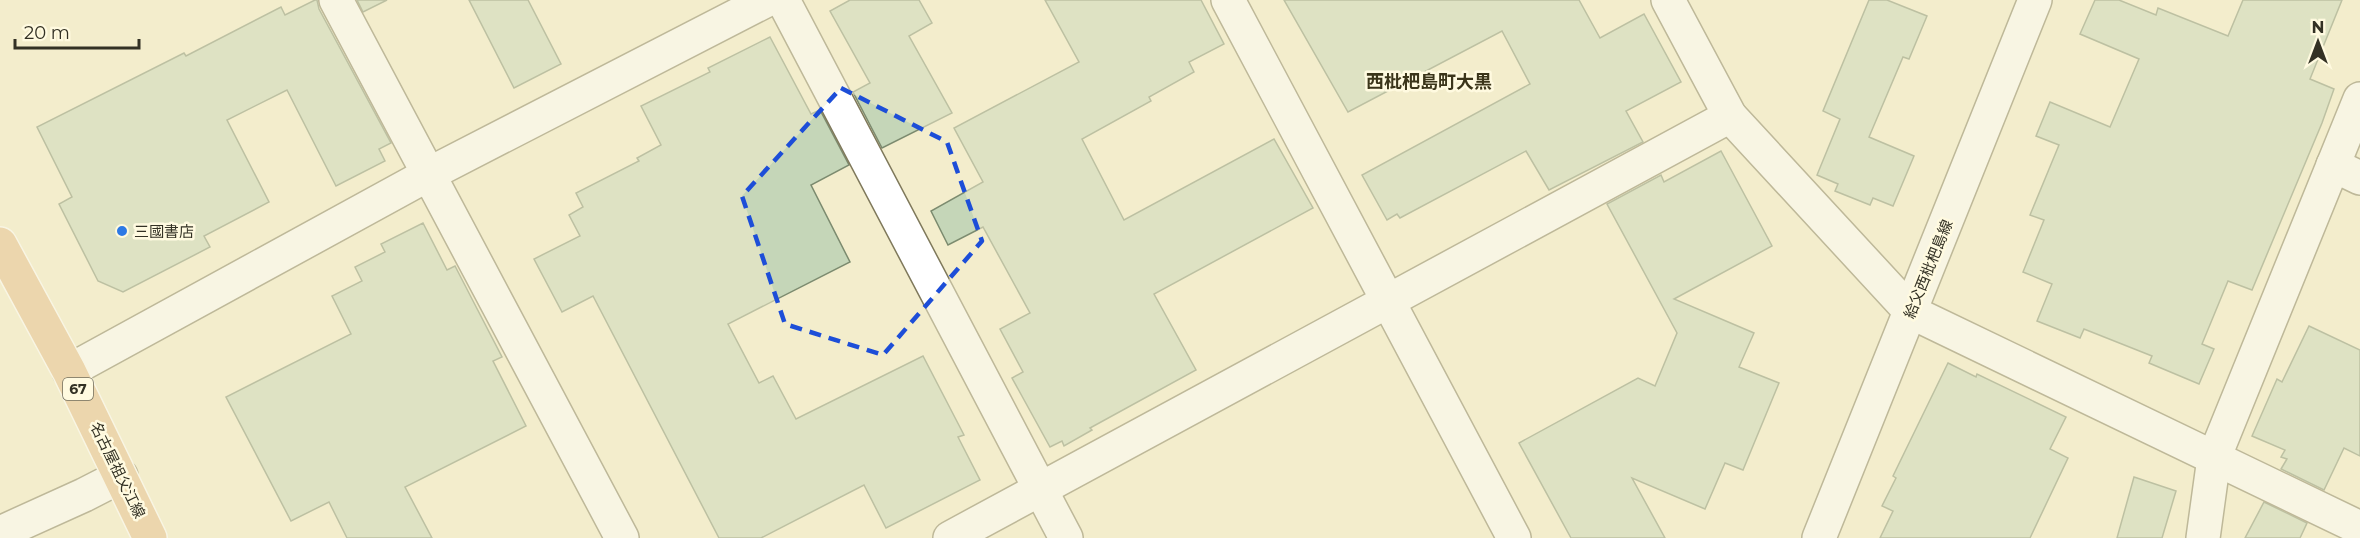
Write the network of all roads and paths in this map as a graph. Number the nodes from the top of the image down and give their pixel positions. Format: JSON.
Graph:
{"nodes":[{"id":1,"x":336,"y":0,"type":"edge"},
{"id":2,"x":767,"y":0,"type":"edge"},
{"id":3,"x":783,"y":0,"type":"edge"},
{"id":4,"x":1228,"y":0,"type":"edge"},
{"id":5,"x":1668,"y":0,"type":"edge"},
{"id":6,"x":2035,"y":0,"type":"edge"},
{"id":7,"x":2360,"y":99,"type":"edge"},
{"id":8,"x":1730,"y":116,"type":"junction"},
{"id":9,"x":2347,"y":171,"type":"edge"},
{"id":10,"x":429,"y":174,"type":"junction"},
{"id":11,"x":0,"y":244,"type":"edge"},
{"id":12,"x":1388,"y":302,"type":"junction"},
{"id":13,"x":1911,"y":312,"type":"junction"},
{"id":14,"x":69,"y":371,"type":"junction"},
{"id":15,"x":2214,"y":458,"type":"junction"},
{"id":16,"x":121,"y":476,"type":"junction"},
{"id":17,"x":1041,"y":490,"type":"junction"},
{"id":18,"x":2360,"y":528,"type":"edge"},
{"id":19,"x":0,"y":533,"type":"edge"},
{"id":20,"x":150,"y":538,"type":"edge"},
{"id":21,"x":622,"y":538,"type":"edge"},
{"id":22,"x":950,"y":538,"type":"edge"},
{"id":23,"x":1066,"y":538,"type":"edge"},
{"id":24,"x":1514,"y":538,"type":"edge"},
{"id":25,"x":1819,"y":538,"type":"edge"},
{"id":26,"x":2203,"y":538,"type":"edge"}],
"edges":[{"from":1,"to":10,"type":"street"},
{"from":2,"to":10,"type":"street"},
{"from":3,"to":17,"type":"street"},
{"from":4,"to":12,"type":"street"},
{"from":5,"to":8,"type":"street"},
{"from":6,"to":13,"type":"street","name":"給父西枇杷島線"},
{"from":7,"to":9,"type":"street"},
{"from":8,"to":12,"type":"street"},
{"from":8,"to":13,"type":"street"},
{"from":9,"to":15,"type":"street"},
{"from":10,"to":14,"type":"street"},
{"from":10,"to":21,"type":"street"},
{"from":11,"to":14,"type":"main road","name":"名古屋祖父江線","number":"67"},
{"from":12,"to":17,"type":"street"},
{"from":12,"to":24,"type":"street"},
{"from":13,"to":15,"type":"street"},
{"from":13,"to":25,"type":"street","name":"給父西枇杷島線"},
{"from":14,"to":16,"type":"main road","name":"名古屋祖父江線","number":"67"},
{"from":15,"to":18,"type":"street"},
{"from":15,"to":26,"type":"street"},
{"from":16,"to":19,"type":"street"},
{"from":16,"to":20,"type":"main road","name":"名古屋祖父江線","number":"67"},
{"from":17,"to":22,"type":"street"},
{"from":17,"to":23,"type":"street"}]}
